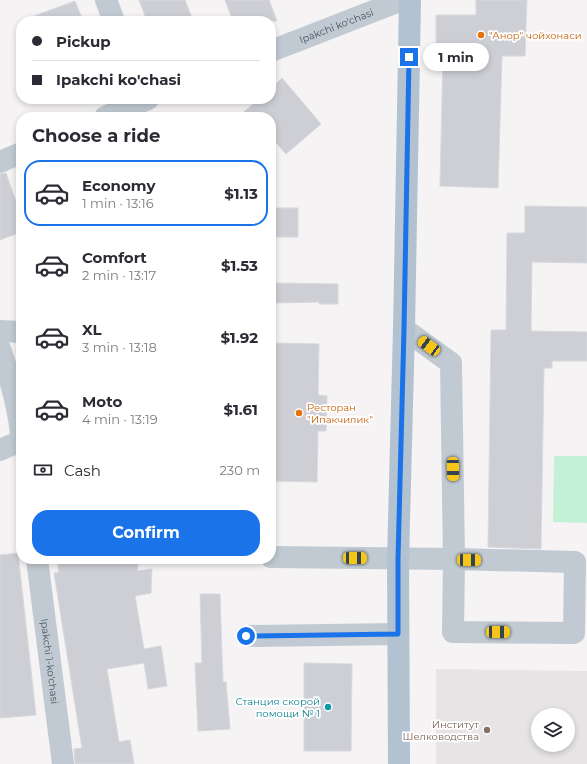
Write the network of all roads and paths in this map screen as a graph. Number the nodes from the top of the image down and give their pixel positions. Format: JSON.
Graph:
{"nodes":[{"id":1,"x":106,"y":0,"type":"edge"},
{"id":2,"x":402,"y":0,"type":"edge"},
{"id":3,"x":410,"y":0,"type":"edge"},
{"id":4,"x":112,"y":16,"type":"edge"},
{"id":5,"x":276,"y":49,"type":"edge"},
{"id":6,"x":134,"y":104,"type":"edge"},
{"id":7,"x":116,"y":112,"type":"edge"},
{"id":8,"x":16,"y":155,"type":"edge"},
{"id":9,"x":0,"y":162,"type":"edge"},
{"id":10,"x":404,"y":329,"type":"junction"},
{"id":11,"x":0,"y":331,"type":"edge"},
{"id":12,"x":16,"y":332,"type":"edge"},
{"id":13,"x":0,"y":349,"type":"edge"},
{"id":14,"x":16,"y":402,"type":"edge"},
{"id":15,"x":16,"y":443,"type":"edge"},
{"id":16,"x":0,"y":450,"type":"edge"},
{"id":17,"x":276,"y":557,"type":"edge"},
{"id":18,"x":398,"y":559,"type":"junction"},
{"id":19,"x":454,"y":559,"type":"junction"},
{"id":20,"x":38,"y":564,"type":"edge"},
{"id":21,"x":398,"y":634,"type":"junction"},
{"id":22,"x":246,"y":636,"type":"dead end"},
{"id":23,"x":63,"y":764,"type":"edge"},
{"id":24,"x":399,"y":764,"type":"edge"}],
"edges":[{"from":1,"to":4,"type":"street"},
{"from":2,"to":5,"type":"street","name":"Ipakchi ko'chasi"},
{"from":3,"to":10,"type":"main road"},
{"from":6,"to":7,"type":"street"},
{"from":8,"to":9,"type":"street"},
{"from":10,"to":18,"type":"main road"},
{"from":10,"to":19,"type":"street"},
{"from":11,"to":12,"type":"street"},
{"from":13,"to":14,"type":"street"},
{"from":15,"to":16,"type":"street"},
{"from":17,"to":18,"type":"street"},
{"from":18,"to":19,"type":"street"},
{"from":18,"to":21,"type":"main road"},
{"from":19,"to":19,"type":"street"},
{"from":20,"to":23,"type":"street","name":"Ipakchi 1-ko'chasi"},
{"from":21,"to":22,"type":"street"},
{"from":21,"to":24,"type":"main road"}]}
